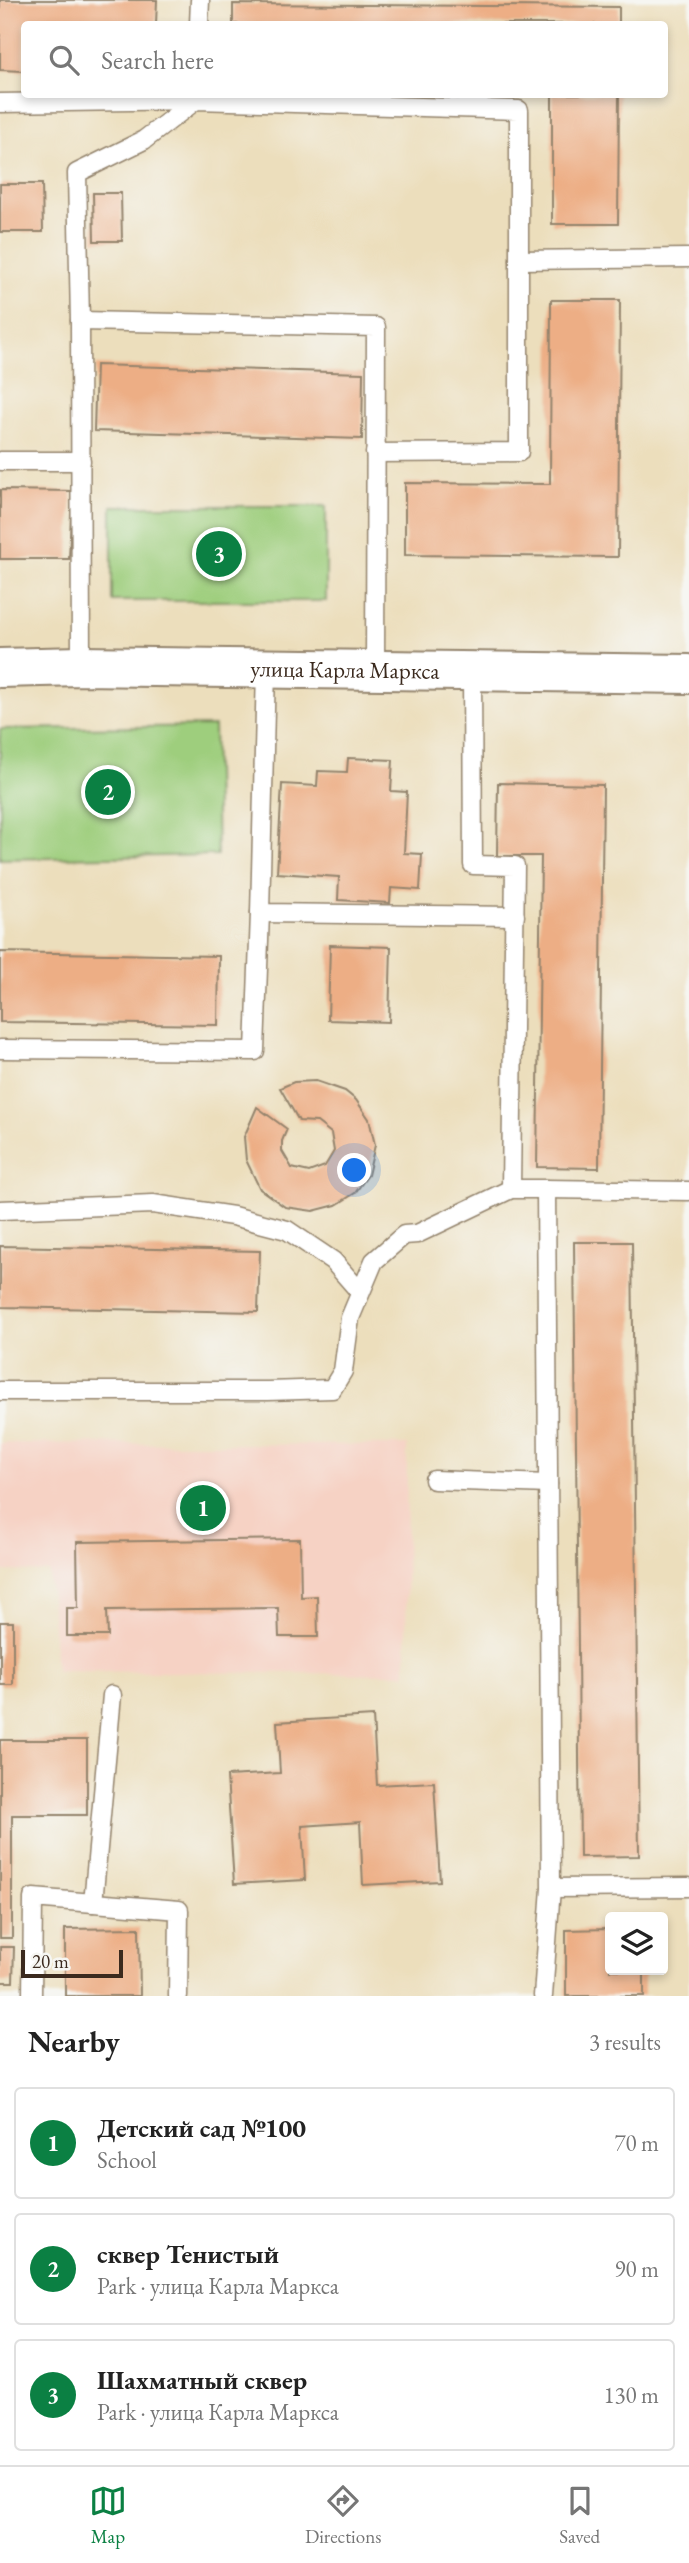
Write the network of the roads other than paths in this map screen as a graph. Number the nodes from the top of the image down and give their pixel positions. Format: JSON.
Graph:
{"nodes":[{"id":1,"x":200,"y":0,"type":"edge"},
{"id":2,"x":199,"y":21,"type":"edge"},
{"id":3,"x":163,"y":98,"type":"edge"},
{"id":4,"x":195,"y":98,"type":"edge"},
{"id":5,"x":221,"y":98,"type":"edge"},
{"id":6,"x":0,"y":103,"type":"edge"},
{"id":7,"x":689,"y":258,"type":"edge"},
{"id":8,"x":519,"y":260,"type":"junction"},
{"id":9,"x":80,"y":321,"type":"junction"},
{"id":10,"x":375,"y":453,"type":"junction"},
{"id":11,"x":0,"y":461,"type":"edge"},
{"id":12,"x":81,"y":461,"type":"junction"},
{"id":13,"x":81,"y":666,"type":"junction"},
{"id":14,"x":0,"y":668,"type":"edge"},
{"id":15,"x":266,"y":669,"type":"junction"},
{"id":16,"x":375,"y":671,"type":"junction"},
{"id":17,"x":472,"y":672,"type":"junction"},
{"id":18,"x":689,"y":674,"type":"edge"},
{"id":19,"x":260,"y":913,"type":"junction"},
{"id":20,"x":515,"y":916,"type":"junction"},
{"id":21,"x":0,"y":1049,"type":"edge"},
{"id":22,"x":511,"y":1189,"type":"junction"},
{"id":23,"x":546,"y":1189,"type":"junction"},
{"id":24,"x":689,"y":1191,"type":"edge"},
{"id":25,"x":0,"y":1210,"type":"edge"},
{"id":26,"x":360,"y":1293,"type":"junction"},
{"id":27,"x":0,"y":1391,"type":"edge"},
{"id":28,"x":434,"y":1480,"type":"dead end"},
{"id":29,"x":548,"y":1484,"type":"junction"},
{"id":30,"x":113,"y":1695,"type":"dead end"},
{"id":31,"x":551,"y":1888,"type":"junction"},
{"id":32,"x":689,"y":1888,"type":"edge"},
{"id":33,"x":93,"y":1903,"type":"junction"},
{"id":34,"x":32,"y":1996,"type":"edge"},
{"id":35,"x":178,"y":1996,"type":"edge"},
{"id":36,"x":543,"y":1996,"type":"edge"}],
"edges":[{"from":1,"to":2,"type":"lane"},
{"from":3,"to":6,"type":"lane"},
{"from":4,"to":9,"type":"lane"},
{"from":5,"to":8,"type":"lane"},
{"from":7,"to":8,"type":"lane"},
{"from":8,"to":10,"type":"lane"},
{"from":9,"to":10,"type":"lane"},
{"from":9,"to":12,"type":"lane"},
{"from":10,"to":16,"type":"lane"},
{"from":11,"to":12,"type":"lane"},
{"from":12,"to":13,"type":"lane"},
{"from":13,"to":14,"type":"main road","name":"улица Карла Маркса"},
{"from":13,"to":15,"type":"main road","name":"улица Карла Маркса"},
{"from":15,"to":16,"type":"main road","name":"улица Карла Маркса"},
{"from":15,"to":19,"type":"lane"},
{"from":16,"to":17,"type":"main road","name":"улица Карла Маркса"},
{"from":17,"to":18,"type":"main road","name":"улица Карла Маркса"},
{"from":17,"to":20,"type":"lane"},
{"from":19,"to":20,"type":"lane"},
{"from":19,"to":21,"type":"lane"},
{"from":20,"to":22,"type":"lane"},
{"from":22,"to":23,"type":"lane"},
{"from":22,"to":26,"type":"lane"},
{"from":23,"to":24,"type":"lane"},
{"from":23,"to":29,"type":"lane"},
{"from":25,"to":26,"type":"lane"},
{"from":26,"to":27,"type":"lane"},
{"from":28,"to":29,"type":"lane"},
{"from":29,"to":31,"type":"lane"},
{"from":30,"to":33,"type":"lane"},
{"from":31,"to":32,"type":"lane"},
{"from":31,"to":36,"type":"lane"},
{"from":33,"to":34,"type":"lane"},
{"from":33,"to":35,"type":"lane"}]}
